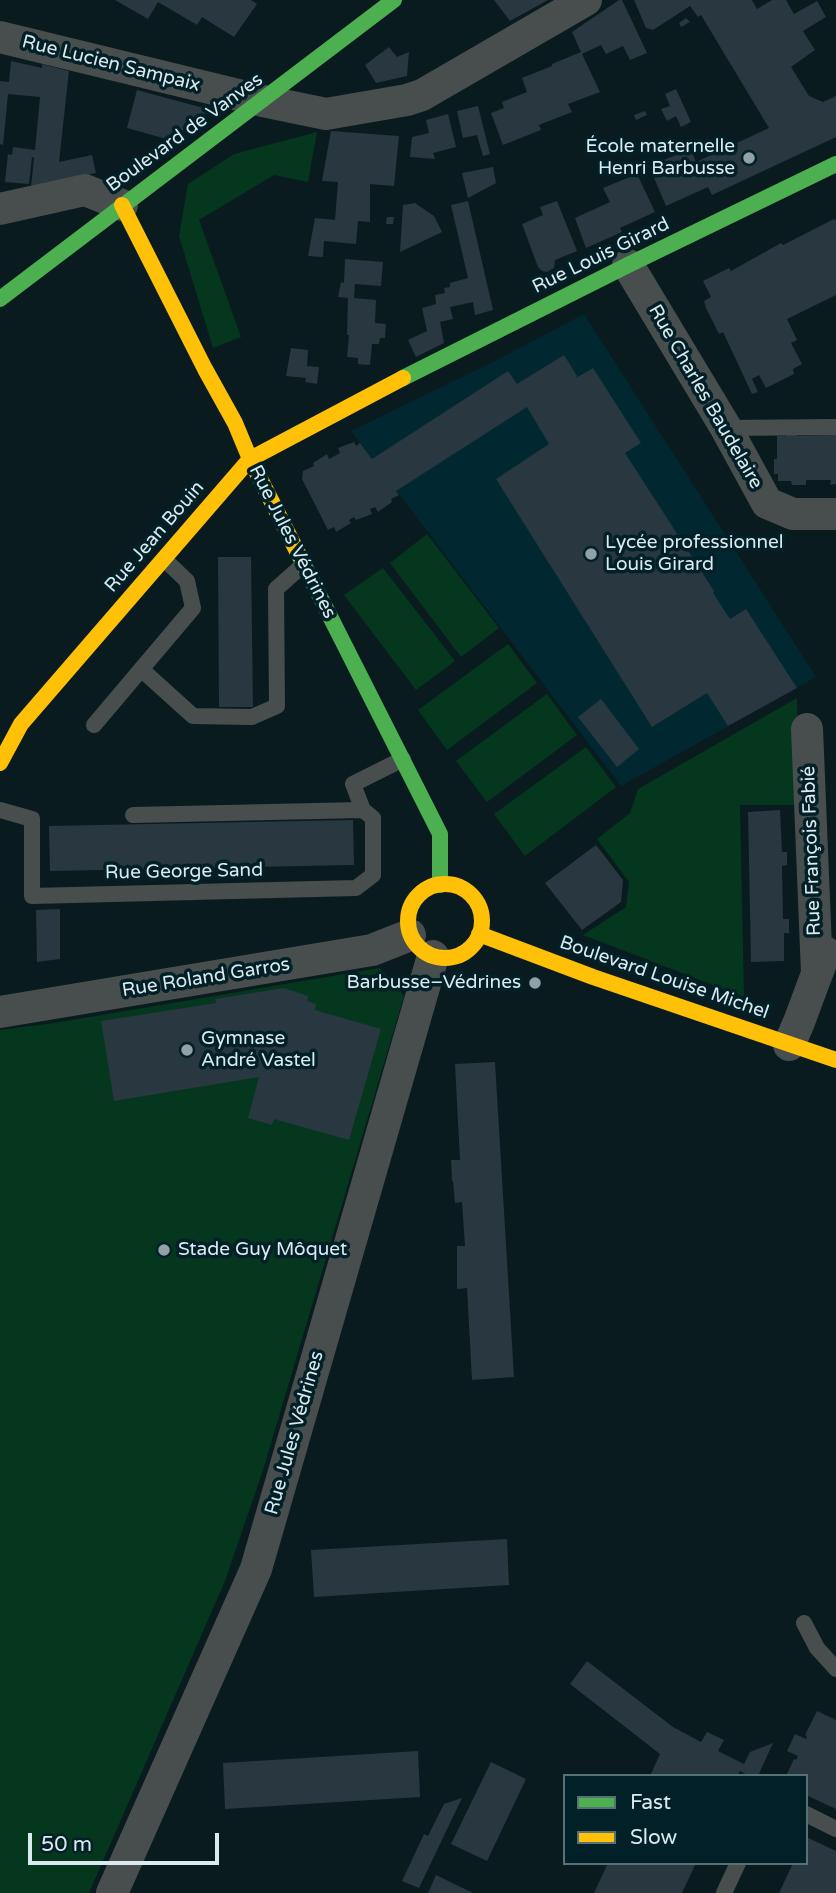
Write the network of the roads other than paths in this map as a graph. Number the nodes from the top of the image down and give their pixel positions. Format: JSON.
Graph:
{"nodes":[{"id":1,"x":394,"y":0,"type":"edge"},
{"id":2,"x":586,"y":0,"type":"edge"},
{"id":3,"x":0,"y":37,"type":"edge"},
{"id":4,"x":263,"y":102,"type":"junction"},
{"id":5,"x":836,"y":164,"type":"edge"},
{"id":6,"x":122,"y":205,"type":"junction"},
{"id":7,"x":0,"y":209,"type":"edge"},
{"id":8,"x":628,"y":265,"type":"junction"},
{"id":9,"x":0,"y":299,"type":"edge"},
{"id":10,"x":385,"y":387,"type":"joint"},
{"id":11,"x":836,"y":427,"type":"edge"},
{"id":12,"x":726,"y":428,"type":"junction"},
{"id":13,"x":250,"y":459,"type":"junction"},
{"id":14,"x":836,"y":514,"type":"edge"},
{"id":15,"x":164,"y":559,"type":"junction"},
{"id":16,"x":304,"y":564,"type":"junction"},
{"id":17,"x":141,"y":669,"type":"junction"},
{"id":18,"x":94,"y":725,"type":"dead end"},
{"id":19,"x":807,"y":729,"type":"dead end"},
{"id":20,"x":403,"y":759,"type":"junction"},
{"id":21,"x":0,"y":763,"type":"edge"},
{"id":22,"x":0,"y":810,"type":"edge"},
{"id":23,"x":363,"y":810,"type":"junction"},
{"id":24,"x":133,"y":815,"type":"dead end"},
{"id":25,"x":440,"y":884,"type":"junction"},
{"id":26,"x":836,"y":922,"type":"edge"},
{"id":27,"x":479,"y":934,"type":"junction"},
{"id":28,"x":410,"y":935,"type":"junction"},
{"id":29,"x":433,"y":956,"type":"junction"},
{"id":30,"x":817,"y":973,"type":"junction"},
{"id":31,"x":0,"y":1012,"type":"edge"},
{"id":32,"x":789,"y":1045,"type":"junction"},
{"id":33,"x":836,"y":1060,"type":"edge"},
{"id":34,"x":804,"y":1623,"type":"dead end"},
{"id":35,"x":836,"y":1669,"type":"edge"},
{"id":36,"x":808,"y":1815,"type":"edge"},
{"id":37,"x":836,"y":1829,"type":"edge"},
{"id":38,"x":736,"y":1865,"type":"edge"},
{"id":39,"x":112,"y":1893,"type":"edge"},
{"id":40,"x":724,"y":1893,"type":"edge"}],
"edges":[{"from":1,"to":4,"type":"street","name":"Boulevard de Vanves"},
{"from":2,"to":4,"type":"street","name":"Rue Lucien Sampaix"},
{"from":3,"to":4,"type":"street","name":"Rue Lucien Sampaix"},
{"from":4,"to":6,"type":"street","name":"Boulevard de Vanves"},
{"from":5,"to":8,"type":"street","name":"Rue Louis Girard"},
{"from":6,"to":7,"type":"street"},
{"from":6,"to":9,"type":"street","name":"Boulevard de Vanves"},
{"from":6,"to":13,"type":"street","name":"Rue Jules Védrines"},
{"from":8,"to":10,"type":"street","name":"Rue Louis Girard"},
{"from":8,"to":12,"type":"street","name":"Rue Charles Baudelaire"},
{"from":10,"to":13,"type":"street","name":"Rue Jean Bouin"},
{"from":11,"to":12,"type":"lane"},
{"from":12,"to":14,"type":"street","name":"Rue Charles Baudelaire"},
{"from":13,"to":15,"type":"street","name":"Rue Jean Bouin"},
{"from":13,"to":16,"type":"street","name":"Rue Jules Védrines"},
{"from":15,"to":17,"type":"lane"},
{"from":15,"to":21,"type":"street","name":"Rue Jean Bouin"},
{"from":16,"to":17,"type":"lane"},
{"from":16,"to":20,"type":"street","name":"Rue Jules Védrines"},
{"from":17,"to":18,"type":"lane"},
{"from":19,"to":30,"type":"street","name":"Rue François Fabié"},
{"from":20,"to":23,"type":"lane","name":"Rue George Sand"},
{"from":20,"to":25,"type":"street","name":"Rue Jules Védrines"},
{"from":22,"to":23,"type":"lane","name":"Rue George Sand"},
{"from":23,"to":24,"type":"lane"},
{"from":25,"to":27,"type":"street"},
{"from":25,"to":28,"type":"street"},
{"from":26,"to":30,"type":"street"},
{"from":27,"to":29,"type":"street"},
{"from":27,"to":32,"type":"street","name":"Boulevard Louise Michel"},
{"from":28,"to":29,"type":"street"},
{"from":28,"to":31,"type":"street","name":"Rue Roland Garros"},
{"from":29,"to":39,"type":"street","name":"Rue Jules Védrines"},
{"from":30,"to":32,"type":"street"},
{"from":32,"to":33,"type":"street","name":"Boulevard Louise Michel"},
{"from":34,"to":35,"type":"lane"},
{"from":36,"to":37,"type":"lane"},
{"from":38,"to":40,"type":"lane"}]}
